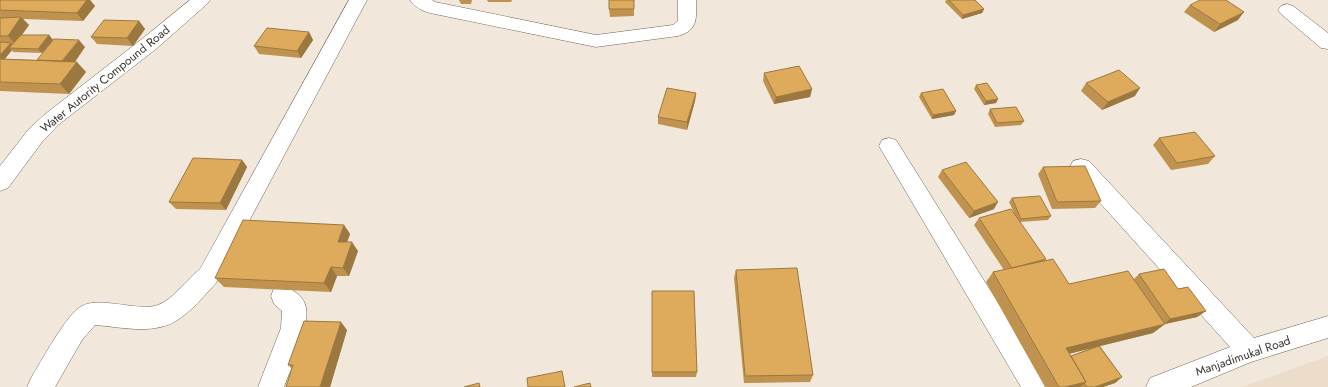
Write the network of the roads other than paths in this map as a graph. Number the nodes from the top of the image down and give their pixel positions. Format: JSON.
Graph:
{"nodes":[{"id":1,"x":201,"y":0,"type":"edge"},
{"id":2,"x":358,"y":0,"type":"edge"},
{"id":3,"x":419,"y":0,"type":"edge"},
{"id":4,"x":686,"y":0,"type":"edge"},
{"id":5,"x":1287,"y":10,"type":"dead end"},
{"id":6,"x":1328,"y":43,"type":"edge"},
{"id":7,"x":889,"y":146,"type":"dead end"},
{"id":8,"x":1081,"y":167,"type":"edge"},
{"id":9,"x":0,"y":182,"type":"edge"},
{"id":10,"x":283,"y":296,"type":"edge"},
{"id":11,"x":1328,"y":327,"type":"edge"},
{"id":12,"x":1250,"y":352,"type":"junction"},
{"id":13,"x":40,"y":387,"type":"edge"},
{"id":14,"x":271,"y":387,"type":"edge"},
{"id":15,"x":1036,"y":387,"type":"edge"},
{"id":16,"x":1158,"y":387,"type":"edge"}],
"edges":[{"from":1,"to":9,"type":"street","name":"Water Autority Compound Road"},
{"from":2,"to":13,"type":"street"},
{"from":3,"to":4,"type":"street"},
{"from":5,"to":6,"type":"street"},
{"from":7,"to":15,"type":"street"},
{"from":8,"to":12,"type":"street"},
{"from":10,"to":14,"type":"street"},
{"from":11,"to":12,"type":"street","name":"Manjadimukal Road"},
{"from":12,"to":16,"type":"street","name":"Manjadimukal Road"}]}
